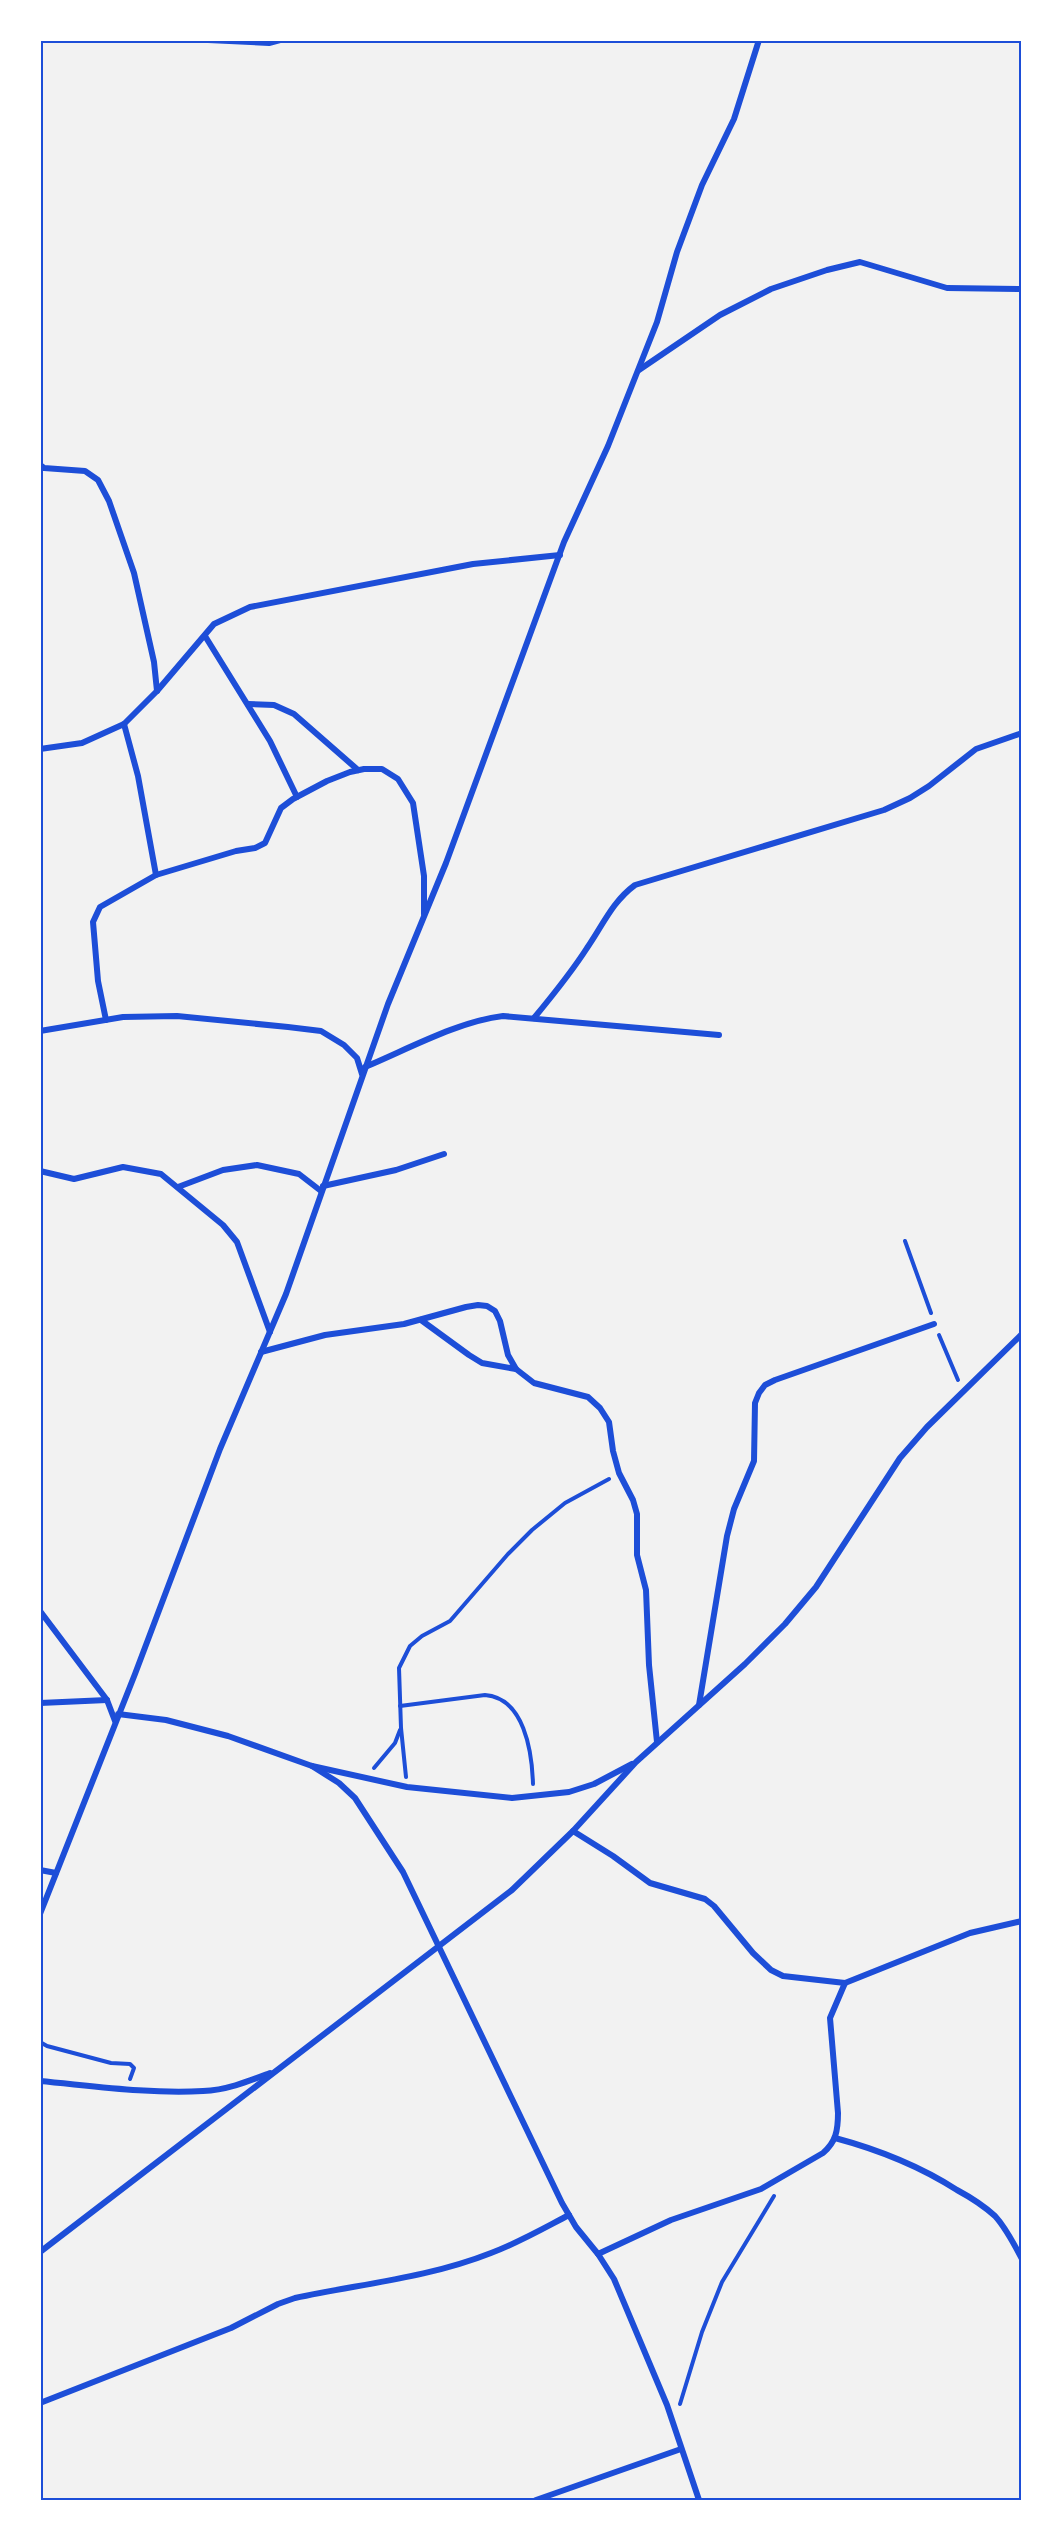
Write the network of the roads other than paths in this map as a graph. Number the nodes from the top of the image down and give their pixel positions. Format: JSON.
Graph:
{"nodes":[{"id":1,"x":208,"y":40,"type":"edge"},
{"id":2,"x":280,"y":40,"type":"edge"},
{"id":3,"x":759,"y":40,"type":"edge"},
{"id":4,"x":1022,"y":289,"type":"edge"},
{"id":5,"x":638,"y":370,"type":"junction"},
{"id":6,"x":40,"y":465,"type":"edge"},
{"id":7,"x":560,"y":555,"type":"junction"},
{"id":8,"x":205,"y":636,"type":"junction"},
{"id":9,"x":157,"y":691,"type":"junction"},
{"id":10,"x":248,"y":705,"type":"junction"},
{"id":11,"x":124,"y":724,"type":"junction"},
{"id":12,"x":1022,"y":733,"type":"edge"},
{"id":13,"x":40,"y":749,"type":"edge"},
{"id":14,"x":358,"y":770,"type":"junction"},
{"id":15,"x":297,"y":797,"type":"junction"},
{"id":16,"x":156,"y":875,"type":"junction"},
{"id":17,"x":424,"y":918,"type":"junction"},
{"id":18,"x":534,"y":1018,"type":"junction"},
{"id":19,"x":105,"y":1020,"type":"junction"},
{"id":20,"x":40,"y":1031,"type":"edge"},
{"id":21,"x":719,"y":1035,"type":"dead end"},
{"id":22,"x":365,"y":1067,"type":"junction"},
{"id":23,"x":362,"y":1075,"type":"junction"},
{"id":24,"x":444,"y":1154,"type":"dead end"},
{"id":25,"x":40,"y":1171,"type":"edge"},
{"id":26,"x":178,"y":1188,"type":"junction"},
{"id":27,"x":322,"y":1189,"type":"junction"},
{"id":28,"x":420,"y":1320,"type":"junction"},
{"id":29,"x":934,"y":1324,"type":"dead end"},
{"id":30,"x":270,"y":1332,"type":"junction"},
{"id":31,"x":1022,"y":1334,"type":"edge"},
{"id":32,"x":261,"y":1352,"type":"junction"},
{"id":33,"x":516,"y":1369,"type":"junction"},
{"id":34,"x":40,"y":1611,"type":"edge"},
{"id":35,"x":107,"y":1700,"type":"junction"},
{"id":36,"x":40,"y":1703,"type":"edge"},
{"id":37,"x":699,"y":1706,"type":"junction"},
{"id":38,"x":118,"y":1714,"type":"junction"},
{"id":39,"x":115,"y":1722,"type":"junction"},
{"id":40,"x":657,"y":1742,"type":"junction"},
{"id":41,"x":636,"y":1762,"type":"junction"},
{"id":42,"x":312,"y":1766,"type":"junction"},
{"id":43,"x":573,"y":1831,"type":"junction"},
{"id":44,"x":40,"y":1870,"type":"edge"},
{"id":45,"x":56,"y":1873,"type":"junction"},
{"id":46,"x":40,"y":1914,"type":"edge"},
{"id":47,"x":1022,"y":1921,"type":"edge"},
{"id":48,"x":440,"y":1946,"type":"junction"},
{"id":49,"x":845,"y":1983,"type":"junction"},
{"id":50,"x":277,"y":2071,"type":"junction"},
{"id":51,"x":40,"y":2081,"type":"edge"},
{"id":52,"x":835,"y":2138,"type":"junction"},
{"id":53,"x":569,"y":2215,"type":"junction"},
{"id":54,"x":40,"y":2252,"type":"edge"},
{"id":55,"x":598,"y":2254,"type":"junction"},
{"id":56,"x":1022,"y":2259,"type":"edge"},
{"id":57,"x":40,"y":2403,"type":"edge"},
{"id":58,"x":681,"y":2449,"type":"junction"},
{"id":59,"x":536,"y":2500,"type":"edge"},
{"id":60,"x":699,"y":2500,"type":"edge"}],
"edges":[{"from":1,"to":2,"type":"street"},
{"from":3,"to":5,"type":"street"},
{"from":4,"to":5,"type":"street"},
{"from":5,"to":7,"type":"street"},
{"from":6,"to":9,"type":"street"},
{"from":7,"to":8,"type":"street"},
{"from":7,"to":17,"type":"street"},
{"from":8,"to":9,"type":"street"},
{"from":8,"to":10,"type":"street"},
{"from":9,"to":11,"type":"street"},
{"from":10,"to":14,"type":"street"},
{"from":10,"to":15,"type":"street"},
{"from":11,"to":13,"type":"street"},
{"from":11,"to":16,"type":"street"},
{"from":12,"to":18,"type":"street"},
{"from":14,"to":15,"type":"street"},
{"from":14,"to":17,"type":"street"},
{"from":15,"to":16,"type":"street"},
{"from":16,"to":19,"type":"street"},
{"from":17,"to":22,"type":"street"},
{"from":18,"to":21,"type":"street"},
{"from":18,"to":22,"type":"street"},
{"from":19,"to":20,"type":"street"},
{"from":19,"to":23,"type":"street"},
{"from":22,"to":23,"type":"street"},
{"from":23,"to":27,"type":"street"},
{"from":24,"to":27,"type":"street"},
{"from":25,"to":26,"type":"street"},
{"from":26,"to":27,"type":"street"},
{"from":26,"to":30,"type":"street"},
{"from":27,"to":30,"type":"street"},
{"from":28,"to":32,"type":"street"},
{"from":28,"to":33,"type":"street"},
{"from":28,"to":33,"type":"street"},
{"from":29,"to":37,"type":"street"},
{"from":30,"to":32,"type":"street"},
{"from":31,"to":37,"type":"street"},
{"from":32,"to":38,"type":"street"},
{"from":33,"to":40,"type":"street"},
{"from":34,"to":35,"type":"street"},
{"from":35,"to":36,"type":"street"},
{"from":35,"to":39,"type":"street"},
{"from":37,"to":40,"type":"street"},
{"from":38,"to":39,"type":"street"},
{"from":38,"to":42,"type":"street"},
{"from":39,"to":45,"type":"street"},
{"from":40,"to":41,"type":"street"},
{"from":41,"to":42,"type":"street"},
{"from":41,"to":43,"type":"street"},
{"from":42,"to":48,"type":"street"},
{"from":43,"to":48,"type":"street"},
{"from":43,"to":49,"type":"street"},
{"from":44,"to":45,"type":"street"},
{"from":45,"to":46,"type":"street"},
{"from":47,"to":49,"type":"street"},
{"from":48,"to":50,"type":"street"},
{"from":48,"to":53,"type":"street"},
{"from":49,"to":52,"type":"street"},
{"from":50,"to":51,"type":"street"},
{"from":50,"to":54,"type":"street"},
{"from":52,"to":55,"type":"street"},
{"from":52,"to":56,"type":"street"},
{"from":53,"to":55,"type":"street"},
{"from":53,"to":57,"type":"street"},
{"from":55,"to":58,"type":"street"},
{"from":58,"to":59,"type":"street"},
{"from":58,"to":60,"type":"street"}]}
